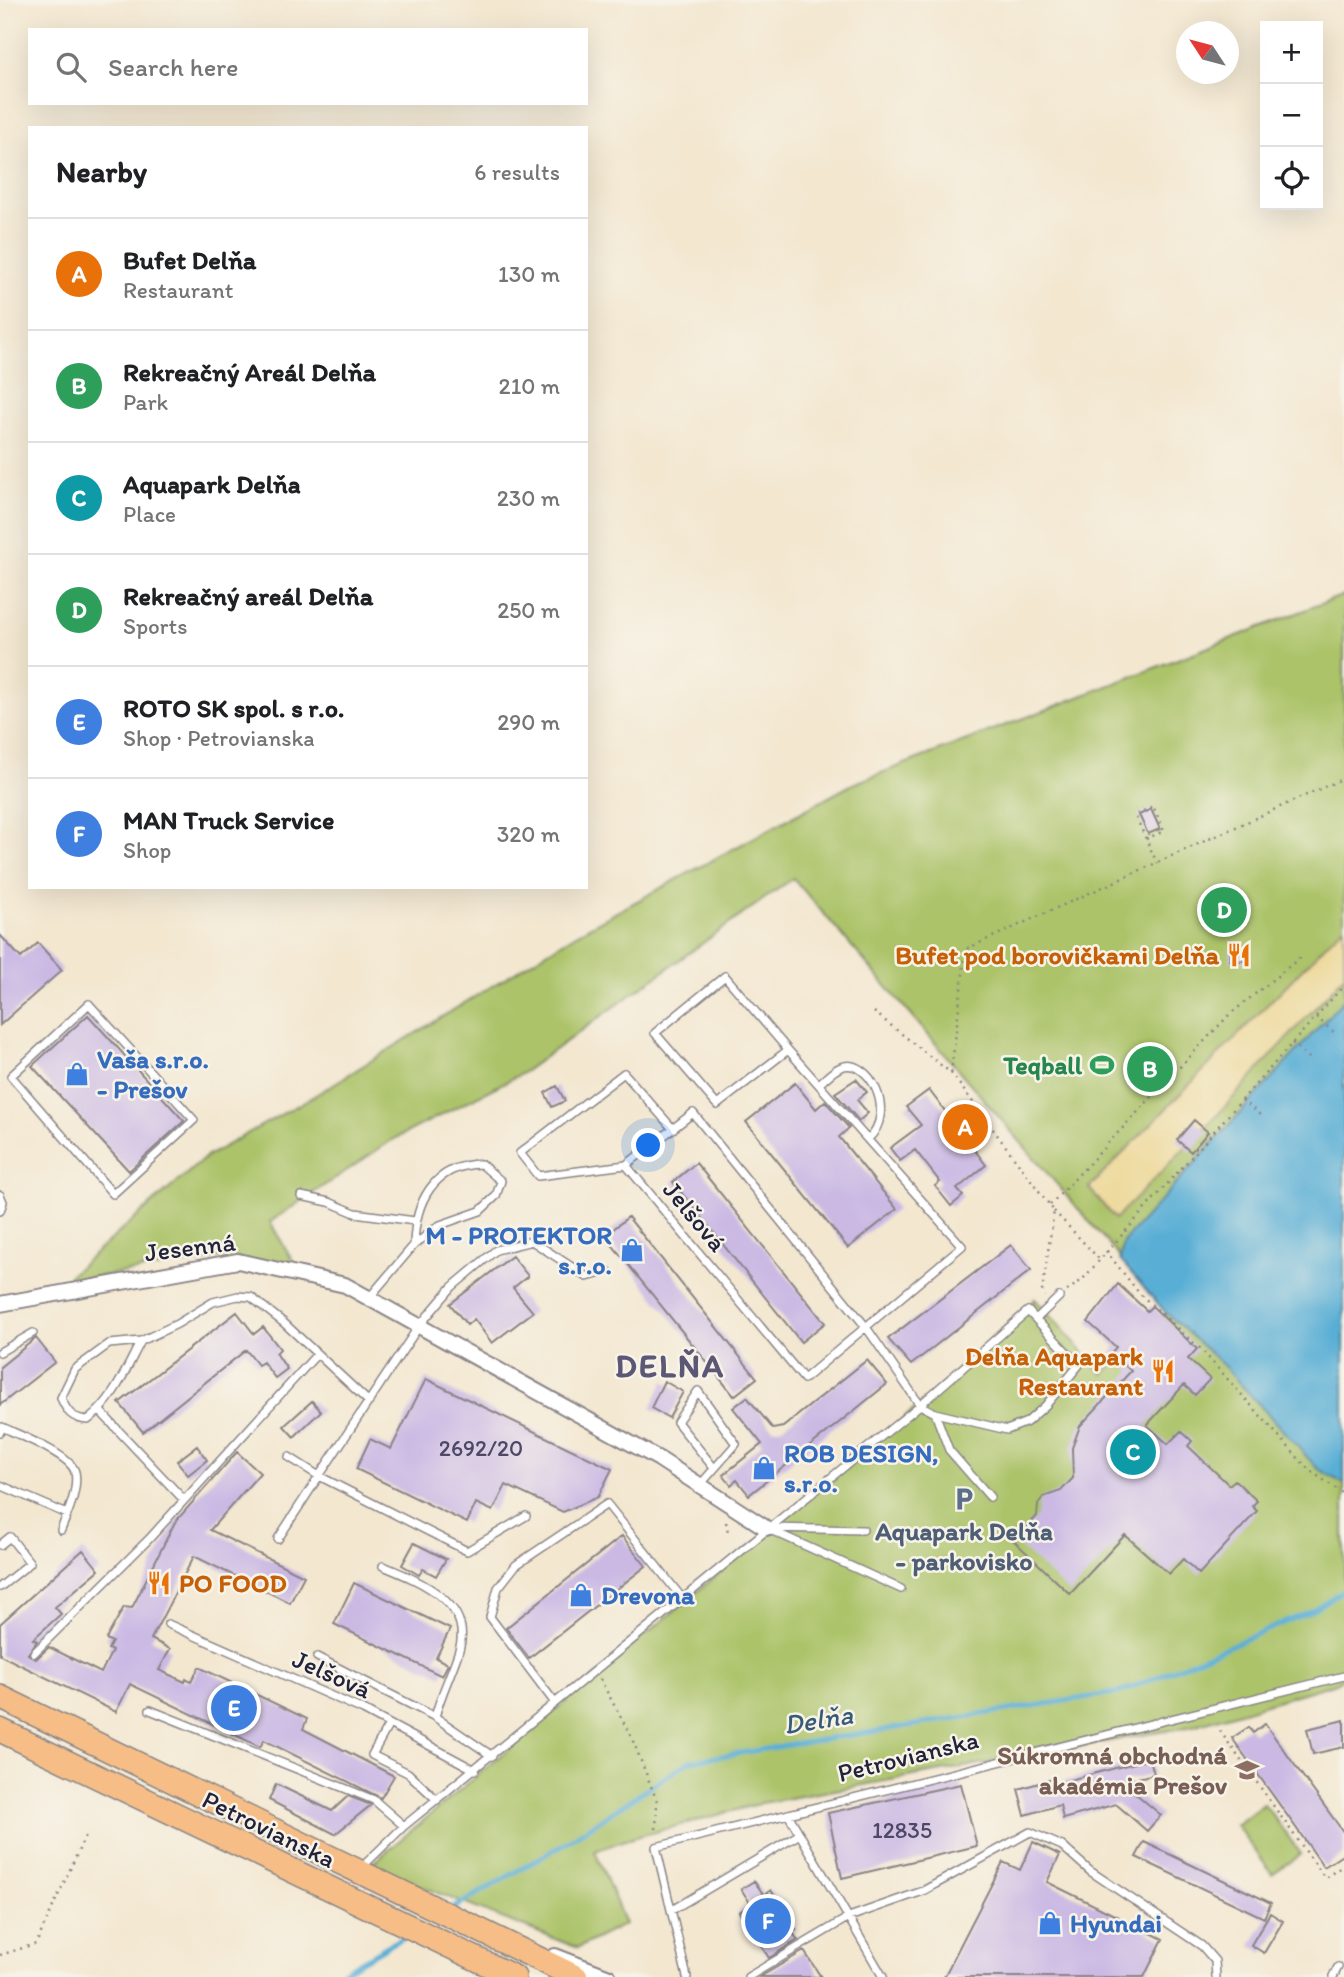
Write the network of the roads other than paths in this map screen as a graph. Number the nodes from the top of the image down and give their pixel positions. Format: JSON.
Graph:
{"nodes":[{"id":1,"x":788,"y":1050,"type":"junction"},
{"id":2,"x":0,"y":1075,"type":"edge"},
{"id":3,"x":11,"y":1076,"type":"junction"},
{"id":4,"x":819,"y":1084,"type":"junction"},
{"id":5,"x":673,"y":1129,"type":"junction"},
{"id":6,"x":868,"y":1139,"type":"junction"},
{"id":7,"x":626,"y":1166,"type":"junction"},
{"id":8,"x":0,"y":1195,"type":"edge"},
{"id":9,"x":301,"y":1196,"type":"dead end"},
{"id":10,"x":0,"y":1211,"type":"edge"},
{"id":11,"x":415,"y":1221,"type":"junction"},
{"id":12,"x":414,"y":1245,"type":"junction"},
{"id":13,"x":608,"y":1271,"type":"dead end"},
{"id":14,"x":1059,"y":1297,"type":"road end"},
{"id":15,"x":369,"y":1298,"type":"junction"},
{"id":16,"x":0,"y":1304,"type":"edge"},
{"id":17,"x":1036,"y":1319,"type":"junction"},
{"id":18,"x":419,"y":1326,"type":"junction"},
{"id":19,"x":866,"y":1328,"type":"junction"},
{"id":20,"x":33,"y":1334,"type":"dead end"},
{"id":21,"x":141,"y":1341,"type":"junction"},
{"id":22,"x":0,"y":1352,"type":"edge"},
{"id":23,"x":317,"y":1354,"type":"junction"},
{"id":24,"x":369,"y":1402,"type":"junction"},
{"id":25,"x":920,"y":1405,"type":"junction"},
{"id":26,"x":100,"y":1411,"type":"junction"},
{"id":27,"x":935,"y":1413,"type":"junction"},
{"id":28,"x":1,"y":1429,"type":"edge"},
{"id":29,"x":289,"y":1457,"type":"dead end"},
{"id":30,"x":714,"y":1468,"type":"junction"},
{"id":31,"x":318,"y":1476,"type":"junction"},
{"id":32,"x":0,"y":1485,"type":"edge"},
{"id":33,"x":699,"y":1485,"type":"junction"},
{"id":34,"x":990,"y":1497,"type":"dead end"},
{"id":35,"x":184,"y":1500,"type":"junction"},
{"id":36,"x":67,"y":1514,"type":"junction"},
{"id":37,"x":526,"y":1516,"type":"dead end"},
{"id":38,"x":766,"y":1528,"type":"junction"},
{"id":39,"x":61,"y":1530,"type":"dead end"},
{"id":40,"x":863,"y":1530,"type":"dead end"},
{"id":41,"x":278,"y":1539,"type":"dead end"},
{"id":42,"x":0,"y":1545,"type":"edge"},
{"id":43,"x":383,"y":1566,"type":"dead end"},
{"id":44,"x":0,"y":1587,"type":"edge"},
{"id":45,"x":901,"y":1589,"type":"dead end"},
{"id":46,"x":682,"y":1598,"type":"junction"},
{"id":47,"x":168,"y":1624,"type":"dead end"},
{"id":48,"x":34,"y":1653,"type":"dead end"},
{"id":49,"x":317,"y":1657,"type":"dead end"},
{"id":50,"x":1343,"y":1677,"type":"edge"},
{"id":51,"x":0,"y":1697,"type":"edge"},
{"id":52,"x":555,"y":1703,"type":"junction"},
{"id":53,"x":150,"y":1710,"type":"dead end"},
{"id":54,"x":435,"y":1717,"type":"junction"},
{"id":55,"x":389,"y":1724,"type":"junction"},
{"id":56,"x":0,"y":1730,"type":"edge"},
{"id":57,"x":492,"y":1756,"type":"junction"},
{"id":58,"x":475,"y":1770,"type":"junction"},
{"id":59,"x":437,"y":1800,"type":"junction"},
{"id":60,"x":788,"y":1814,"type":"junction"},
{"id":61,"x":404,"y":1825,"type":"junction"},
{"id":62,"x":800,"y":1834,"type":"junction"},
{"id":63,"x":358,"y":1872,"type":"junction"},
{"id":64,"x":672,"y":1910,"type":"junction"},
{"id":65,"x":849,"y":1917,"type":"junction"},
{"id":66,"x":509,"y":1945,"type":"junction"},
{"id":67,"x":1338,"y":1967,"type":"dead end"},
{"id":68,"x":514,"y":1977,"type":"edge"},
{"id":69,"x":576,"y":1977,"type":"edge"},
{"id":70,"x":609,"y":1977,"type":"edge"},
{"id":71,"x":687,"y":1977,"type":"edge"},
{"id":72,"x":748,"y":1977,"type":"edge"},
{"id":73,"x":883,"y":1977,"type":"edge"},
{"id":74,"x":1216,"y":1977,"type":"edge"},
{"id":75,"x":1333,"y":1977,"type":"edge"}],
"edges":[{"from":1,"to":1,"type":"lane","name":"Jelšová"},
{"from":1,"to":4,"type":"lane","name":"Jelšová"},
{"from":2,"to":3,"type":"lane"},
{"from":3,"to":3,"type":"lane"},
{"from":4,"to":6,"type":"lane","name":"Jelšová"},
{"from":4,"to":6,"type":"lane"},
{"from":5,"to":7,"type":"lane"},
{"from":5,"to":7,"type":"lane"},
{"from":5,"to":19,"type":"lane"},
{"from":6,"to":19,"type":"lane","name":"Jelšová"},
{"from":7,"to":19,"type":"lane","name":"Jelšová"},
{"from":8,"to":10,"type":"lane"},
{"from":9,"to":11,"type":"lane"},
{"from":11,"to":12,"type":"lane"},
{"from":11,"to":12,"type":"lane"},
{"from":12,"to":15,"type":"lane"},
{"from":13,"to":18,"type":"lane"},
{"from":14,"to":17,"type":"lane"},
{"from":15,"to":16,"type":"street","name":"Jesenná"},
{"from":15,"to":18,"type":"street","name":"Jesenná"},
{"from":17,"to":25,"type":"lane"},
{"from":17,"to":27,"type":"lane"},
{"from":18,"to":24,"type":"lane"},
{"from":18,"to":33,"type":"street","name":"Jesenná"},
{"from":19,"to":25,"type":"lane"},
{"from":20,"to":22,"type":"lane"},
{"from":21,"to":23,"type":"lane"},
{"from":21,"to":26,"type":"lane"},
{"from":21,"to":26,"type":"lane"},
{"from":23,"to":24,"type":"lane"},
{"from":23,"to":35,"type":"lane"},
{"from":24,"to":31,"type":"lane"},
{"from":25,"to":27,"type":"lane"},
{"from":25,"to":38,"type":"lane"},
{"from":26,"to":35,"type":"lane"},
{"from":27,"to":34,"type":"lane"},
{"from":28,"to":36,"type":"lane"},
{"from":29,"to":31,"type":"lane"},
{"from":30,"to":30,"type":"lane"},
{"from":30,"to":33,"type":"lane"},
{"from":31,"to":37,"type":"lane"},
{"from":31,"to":41,"type":"lane"},
{"from":32,"to":36,"type":"lane"},
{"from":33,"to":38,"type":"street","name":"Jesenná"},
{"from":35,"to":48,"type":"lane"},
{"from":36,"to":39,"type":"lane"},
{"from":38,"to":40,"type":"lane"},
{"from":38,"to":45,"type":"lane"},
{"from":38,"to":46,"type":"lane"},
{"from":42,"to":44,"type":"lane"},
{"from":43,"to":54,"type":"lane"},
{"from":46,"to":52,"type":"lane"},
{"from":46,"to":52,"type":"lane"},
{"from":47,"to":55,"type":"lane","name":"Jelšová"},
{"from":49,"to":54,"type":"lane"},
{"from":50,"to":60,"type":"lane","name":"Petrovianska"},
{"from":51,"to":63,"type":"main road","name":"Petrovianska"},
{"from":52,"to":57,"type":"lane"},
{"from":53,"to":61,"type":"lane"},
{"from":54,"to":57,"type":"lane"},
{"from":55,"to":58,"type":"lane","name":"Jelšová"},
{"from":55,"to":59,"type":"lane"},
{"from":56,"to":68,"type":"main road","name":"Petrovianska"},
{"from":57,"to":58,"type":"lane"},
{"from":58,"to":59,"type":"lane"},
{"from":59,"to":61,"type":"lane"},
{"from":60,"to":62,"type":"lane"},
{"from":60,"to":64,"type":"lane","name":"Petrovianska"},
{"from":61,"to":63,"type":"lane"},
{"from":62,"to":64,"type":"lane"},
{"from":62,"to":65,"type":"lane"},
{"from":63,"to":66,"type":"main road","name":"Petrovianska"},
{"from":64,"to":71,"type":"lane"},
{"from":65,"to":72,"type":"lane"},
{"from":65,"to":73,"type":"lane"},
{"from":65,"to":74,"type":"lane"},
{"from":66,"to":69,"type":"main road","name":"Petrovianska"},
{"from":66,"to":70,"type":"street","name":"Petrovianska"},
{"from":67,"to":75,"type":"lane"}]}
